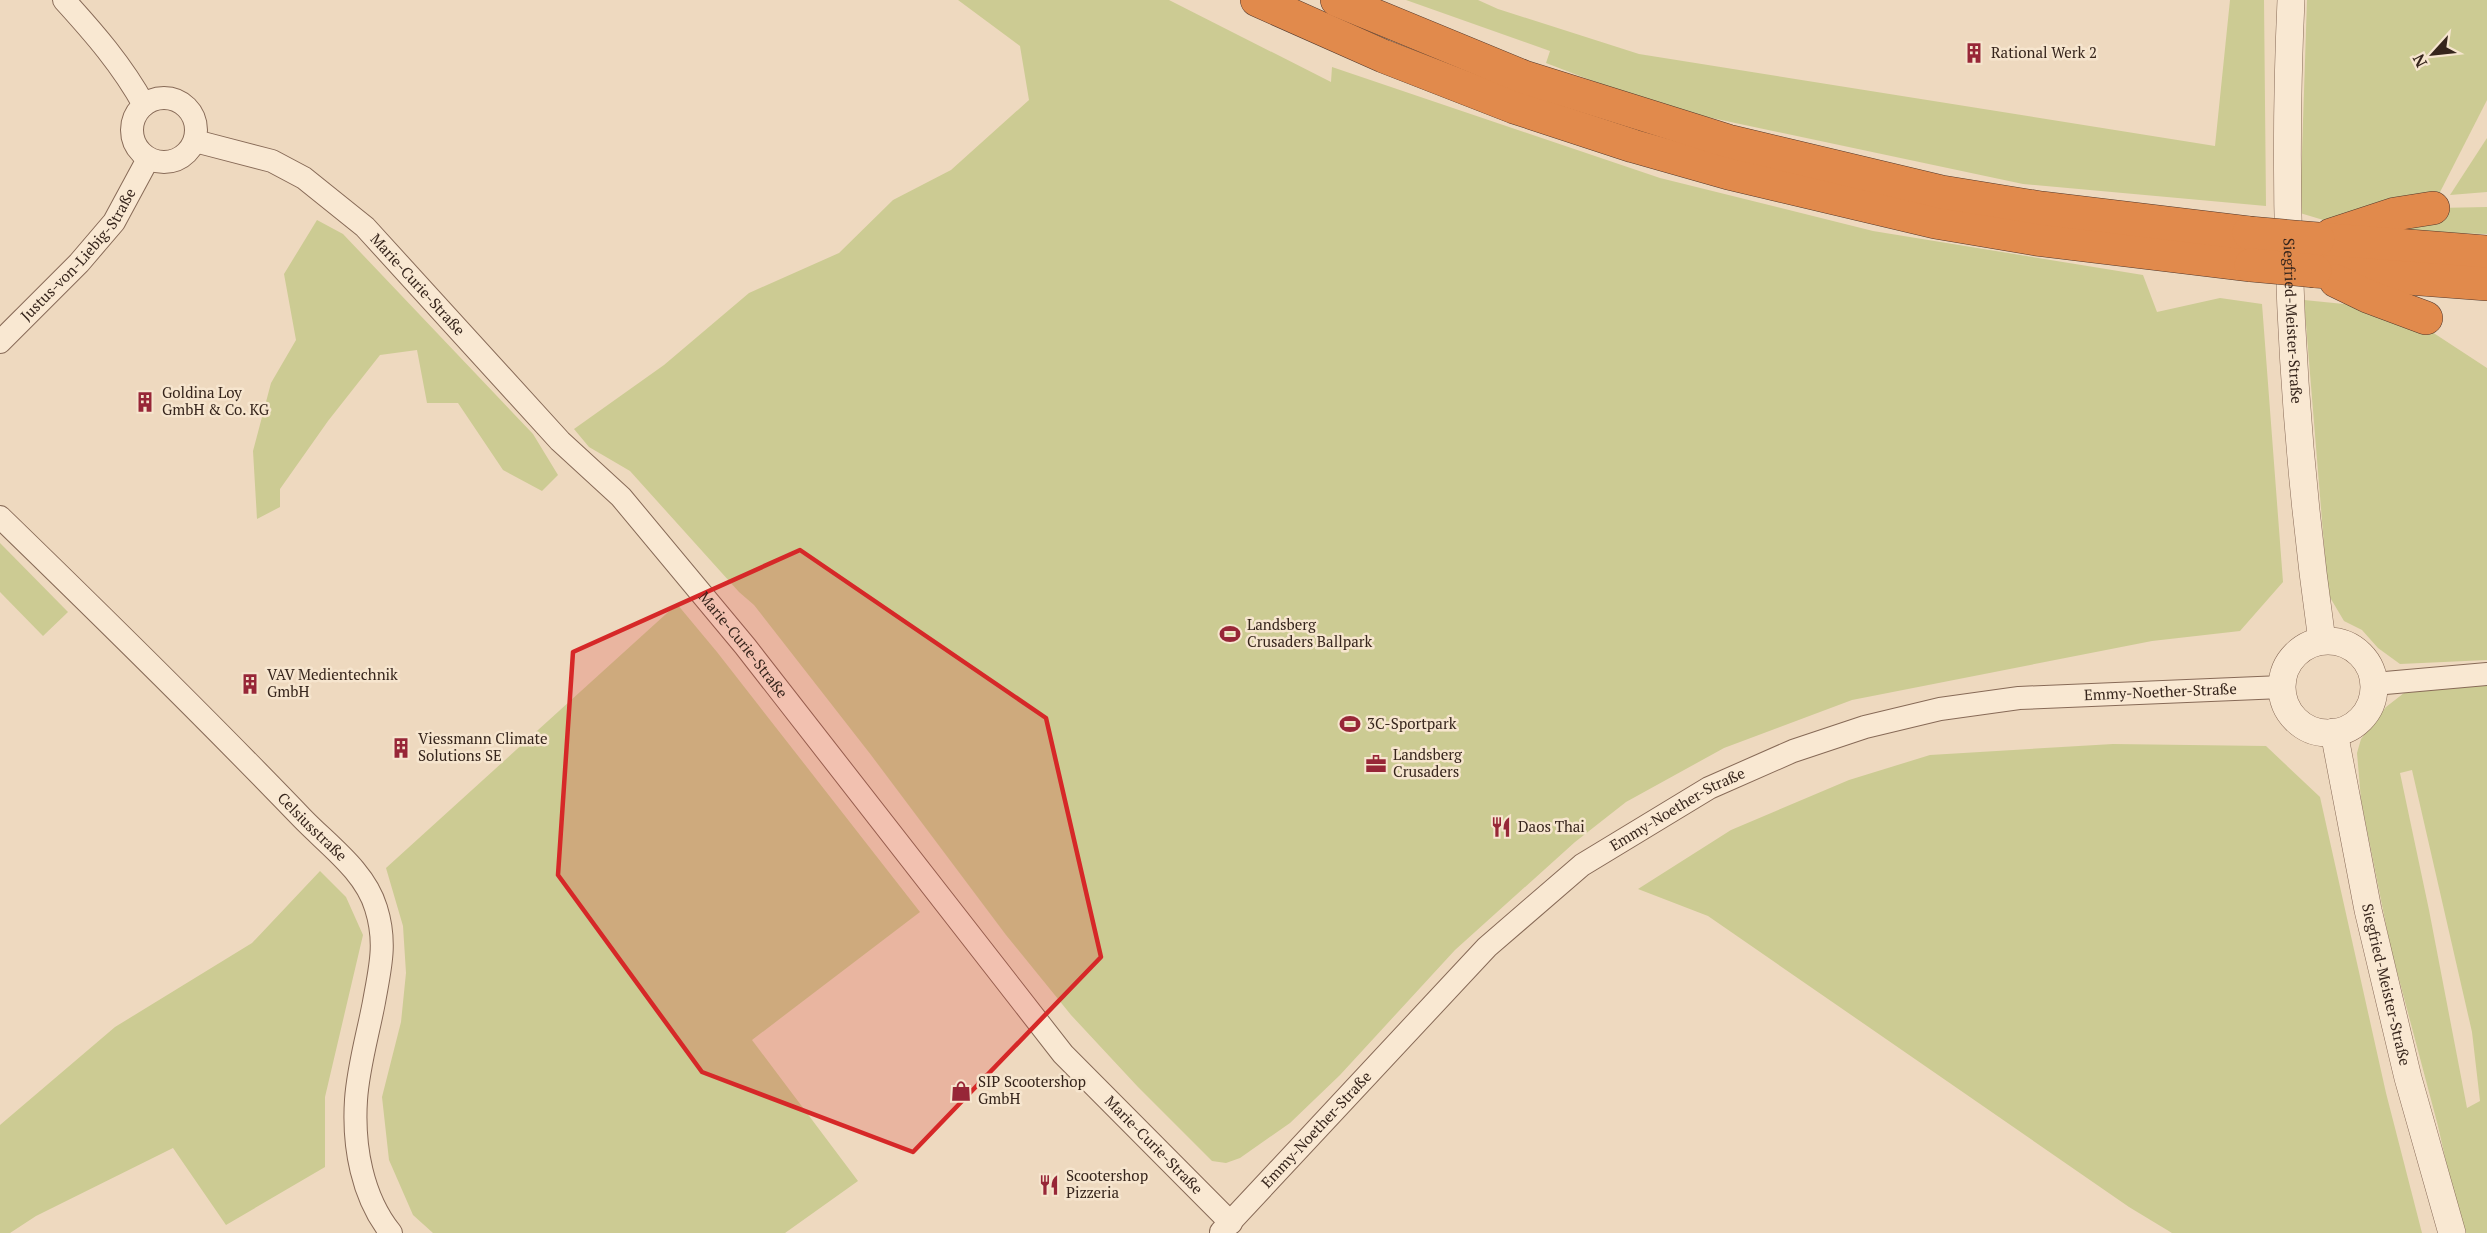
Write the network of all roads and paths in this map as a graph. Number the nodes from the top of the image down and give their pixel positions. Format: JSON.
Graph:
{"nodes":[{"id":1,"x":64,"y":0,"type":"edge"},
{"id":2,"x":1257,"y":0,"type":"edge"},
{"id":3,"x":1337,"y":0,"type":"edge"},
{"id":4,"x":2291,"y":0,"type":"edge"},
{"id":5,"x":144,"y":105,"type":"junction"},
{"id":6,"x":195,"y":141,"type":"junction"},
{"id":7,"x":148,"y":159,"type":"junction"},
{"id":8,"x":2433,"y":208,"type":"dead end"},
{"id":9,"x":2487,"y":252,"type":"edge"},
{"id":10,"x":2316,"y":255,"type":"junction"},
{"id":11,"x":2487,"y":284,"type":"edge"},
{"id":12,"x":2426,"y":318,"type":"dead end"},
{"id":13,"x":0,"y":342,"type":"edge"},
{"id":14,"x":0,"y":517,"type":"edge"},
{"id":15,"x":2322,"y":641,"type":"junction"},
{"id":16,"x":2487,"y":674,"type":"edge"},
{"id":17,"x":2374,"y":684,"type":"junction"},
{"id":18,"x":2282,"y":687,"type":"junction"},
{"id":19,"x":2334,"y":732,"type":"junction"},
{"id":20,"x":1226,"y":1228,"type":"edge"},
{"id":21,"x":391,"y":1233,"type":"edge"},
{"id":22,"x":2452,"y":1233,"type":"edge"}],
"edges":[{"from":1,"to":5,"type":"street"},
{"from":2,"to":10,"type":"highway","bridge":true},
{"from":3,"to":10,"type":"highway","bridge":true},
{"from":4,"to":15,"type":"street","name":"Siegfried-Meister-Straße"},
{"from":5,"to":6,"type":"street"},
{"from":5,"to":7,"type":"street"},
{"from":6,"to":7,"type":"street"},
{"from":6,"to":20,"type":"street","name":"Marie-Curie-Straße"},
{"from":7,"to":13,"type":"street","name":"Justus-von-Liebig-Straße"},
{"from":8,"to":10,"type":"highway"},
{"from":9,"to":10,"type":"highway"},
{"from":10,"to":11,"type":"highway"},
{"from":10,"to":12,"type":"highway"},
{"from":14,"to":21,"type":"street","name":"Celsiusstraße"},
{"from":15,"to":17,"type":"street"},
{"from":15,"to":18,"type":"street"},
{"from":16,"to":17,"type":"street"},
{"from":17,"to":19,"type":"street"},
{"from":18,"to":19,"type":"street"},
{"from":18,"to":20,"type":"street","name":"Emmy-Noether-Straße"},
{"from":19,"to":22,"type":"street","name":"Siegfried-Meister-Straße"}]}
